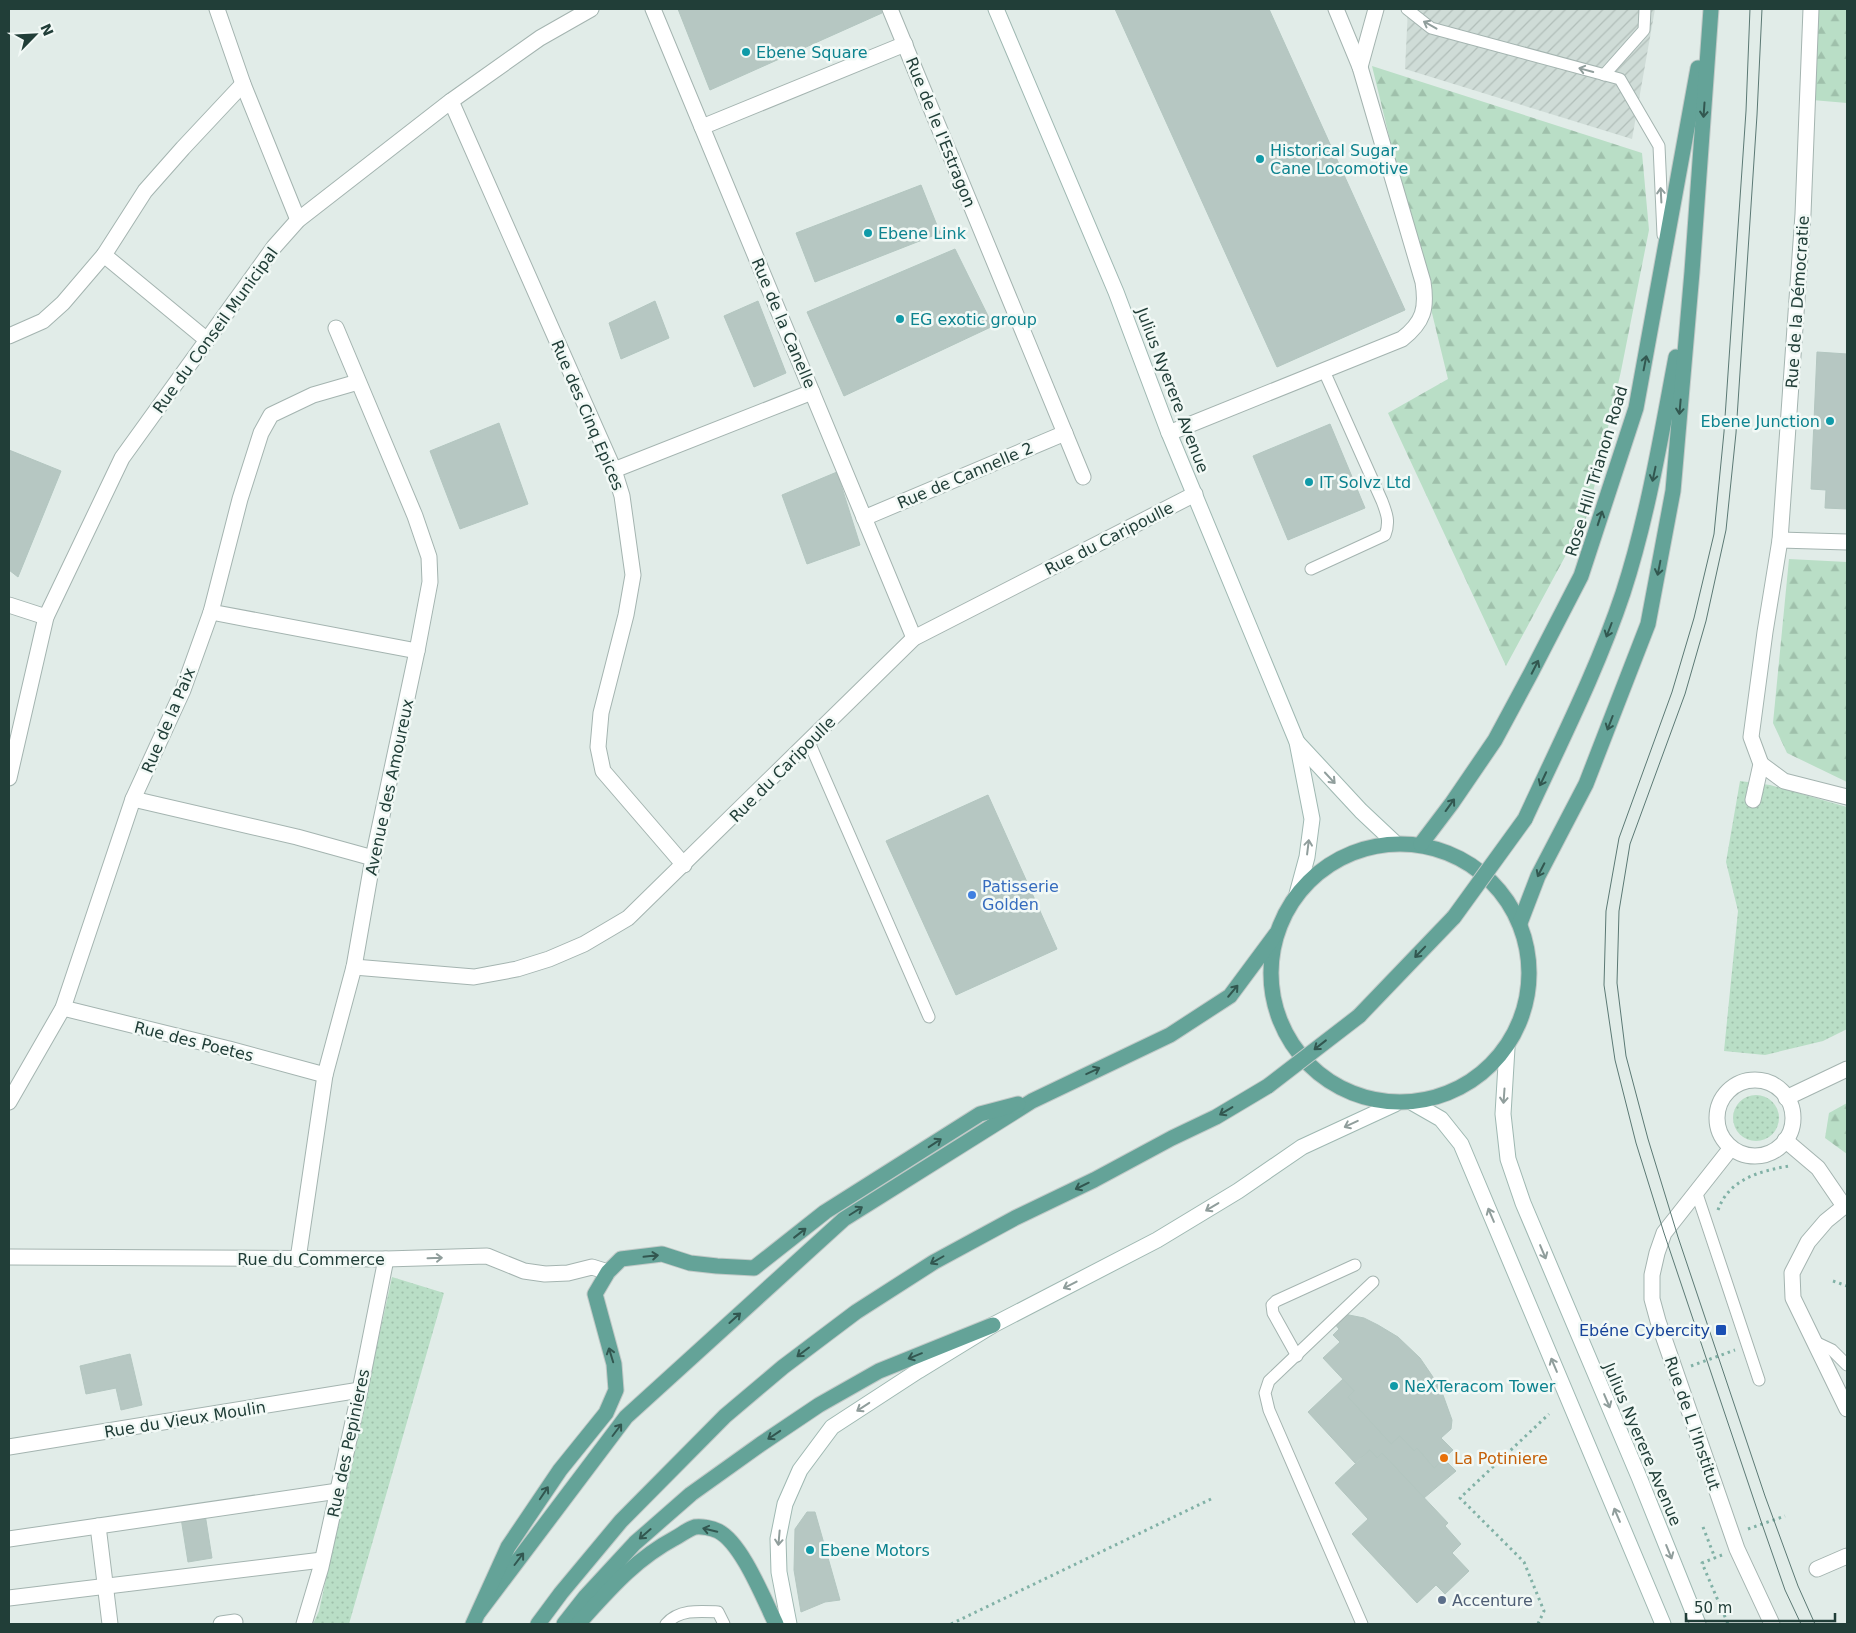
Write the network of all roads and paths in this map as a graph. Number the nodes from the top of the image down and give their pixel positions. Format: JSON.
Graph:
{"nodes":[{"id":1,"x":217,"y":9,"type":"edge"},
{"id":2,"x":591,"y":9,"type":"edge"},
{"id":3,"x":653,"y":9,"type":"edge"},
{"id":4,"x":890,"y":9,"type":"edge"},
{"id":5,"x":987,"y":9,"type":"edge"},
{"id":6,"x":996,"y":9,"type":"edge"},
{"id":7,"x":1006,"y":9,"type":"edge"},
{"id":8,"x":1336,"y":9,"type":"edge"},
{"id":9,"x":1376,"y":9,"type":"edge"},
{"id":10,"x":1407,"y":9,"type":"edge"},
{"id":11,"x":1645,"y":9,"type":"edge"},
{"id":12,"x":1710,"y":9,"type":"edge"},
{"id":13,"x":1811,"y":9,"type":"edge"},
{"id":14,"x":905,"y":44,"type":"junction"},
{"id":15,"x":1012,"y":45,"type":"junction"},
{"id":16,"x":1360,"y":67,"type":"junction"},
{"id":17,"x":1604,"y":75,"type":"junction"},
{"id":18,"x":243,"y":84,"type":"junction"},
{"id":19,"x":451,"y":102,"type":"junction"},
{"id":20,"x":702,"y":127,"type":"junction"},
{"id":21,"x":298,"y":220,"type":"junction"},
{"id":22,"x":104,"y":255,"type":"junction"},
{"id":23,"x":1664,"y":262,"type":"junction"},
{"id":24,"x":1692,"y":272,"type":"junction"},
{"id":25,"x":336,"y":328,"type":"dead end"},
{"id":26,"x":9,"y":336,"type":"edge"},
{"id":27,"x":207,"y":340,"type":"junction"},
{"id":28,"x":1324,"y":371,"type":"junction"},
{"id":29,"x":358,"y":382,"type":"junction"},
{"id":30,"x":812,"y":392,"type":"junction"},
{"id":31,"x":1169,"y":432,"type":"junction"},
{"id":32,"x":1065,"y":433,"type":"junction"},
{"id":33,"x":614,"y":470,"type":"junction"},
{"id":34,"x":1083,"y":477,"type":"dead end"},
{"id":35,"x":1195,"y":494,"type":"junction"},
{"id":36,"x":864,"y":518,"type":"junction"},
{"id":37,"x":1780,"y":540,"type":"junction"},
{"id":38,"x":1847,"y":542,"type":"edge"},
{"id":39,"x":1310,"y":569,"type":"dead end"},
{"id":40,"x":9,"y":605,"type":"edge"},
{"id":41,"x":211,"y":612,"type":"junction"},
{"id":42,"x":46,"y":617,"type":"junction"},
{"id":43,"x":914,"y":638,"type":"junction"},
{"id":44,"x":417,"y":651,"type":"junction"},
{"id":45,"x":809,"y":742,"type":"junction"},
{"id":46,"x":1297,"y":742,"type":"junction"},
{"id":47,"x":1761,"y":764,"type":"junction"},
{"id":48,"x":9,"y":778,"type":"edge"},
{"id":49,"x":1847,"y":797,"type":"edge"},
{"id":50,"x":133,"y":799,"type":"junction"},
{"id":51,"x":1754,"y":800,"type":"dead end"},
{"id":52,"x":1394,"y":842,"type":"junction"},
{"id":53,"x":1421,"y":844,"type":"junction"},
{"id":54,"x":373,"y":858,"type":"junction"},
{"id":55,"x":684,"y":865,"type":"junction"},
{"id":56,"x":1296,"y":894,"type":"junction"},
{"id":57,"x":1520,"y":923,"type":"junction"},
{"id":58,"x":1276,"y":934,"type":"junction"},
{"id":59,"x":354,"y":967,"type":"junction"},
{"id":60,"x":63,"y":1008,"type":"junction"},
{"id":61,"x":929,"y":1017,"type":"dead end"},
{"id":62,"x":1507,"y":1048,"type":"junction"},
{"id":63,"x":1847,"y":1069,"type":"edge"},
{"id":64,"x":325,"y":1075,"type":"junction"},
{"id":65,"x":1786,"y":1098,"type":"junction"},
{"id":66,"x":1032,"y":1101,"type":"junction"},
{"id":67,"x":9,"y":1102,"type":"edge"},
{"id":68,"x":1413,"y":1103,"type":"junction"},
{"id":69,"x":1395,"y":1104,"type":"junction"},
{"id":70,"x":1785,"y":1140,"type":"junction"},
{"id":71,"x":1731,"y":1148,"type":"junction"},
{"id":72,"x":1815,"y":1165,"type":"junction"},
{"id":73,"x":1696,"y":1191,"type":"junction"},
{"id":74,"x":1845,"y":1205,"type":"edge"},
{"id":75,"x":1707,"y":1224,"type":"junction"},
{"id":76,"x":9,"y":1256,"type":"edge"},
{"id":77,"x":298,"y":1259,"type":"junction"},
{"id":78,"x":386,"y":1259,"type":"junction"},
{"id":79,"x":1355,"y":1265,"type":"dead end"},
{"id":80,"x":608,"y":1272,"type":"junction"},
{"id":81,"x":1833,"y":1281,"type":"dead end"},
{"id":82,"x":1374,"y":1282,"type":"dead end"},
{"id":83,"x":1847,"y":1286,"type":"edge"},
{"id":84,"x":993,"y":1325,"type":"junction"},
{"id":85,"x":1815,"y":1342,"type":"junction"},
{"id":86,"x":1738,"y":1349,"type":"dead end"},
{"id":87,"x":1297,"y":1356,"type":"junction"},
{"id":88,"x":1847,"y":1365,"type":"edge"},
{"id":89,"x":1688,"y":1367,"type":"dead end"},
{"id":90,"x":1759,"y":1380,"type":"dead end"},
{"id":91,"x":360,"y":1390,"type":"junction"},
{"id":92,"x":1847,"y":1409,"type":"edge"},
{"id":93,"x":1549,"y":1414,"type":"dead end"},
{"id":94,"x":9,"y":1447,"type":"edge"},
{"id":95,"x":338,"y":1491,"type":"junction"},
{"id":96,"x":1211,"y":1500,"type":"dead end"},
{"id":97,"x":1785,"y":1516,"type":"dead end"},
{"id":98,"x":98,"y":1526,"type":"junction"},
{"id":99,"x":1703,"y":1527,"type":"dead end"},
{"id":100,"x":9,"y":1538,"type":"edge"},
{"id":101,"x":1737,"y":1549,"type":"junction"},
{"id":102,"x":1847,"y":1556,"type":"edge"},
{"id":103,"x":1715,"y":1558,"type":"dead end"},
{"id":104,"x":322,"y":1560,"type":"junction"},
{"id":105,"x":1817,"y":1568,"type":"dead end"},
{"id":106,"x":106,"y":1586,"type":"junction"},
{"id":107,"x":9,"y":1598,"type":"edge"},
{"id":108,"x":476,"y":1618,"type":"edge"},
{"id":109,"x":110,"y":1624,"type":"edge"},
{"id":110,"x":304,"y":1624,"type":"edge"},
{"id":111,"x":538,"y":1624,"type":"edge"},
{"id":112,"x":564,"y":1624,"type":"edge"},
{"id":113,"x":578,"y":1624,"type":"edge"},
{"id":114,"x":666,"y":1624,"type":"edge"},
{"id":115,"x":724,"y":1624,"type":"edge"},
{"id":116,"x":776,"y":1624,"type":"edge"},
{"id":117,"x":789,"y":1624,"type":"edge"},
{"id":118,"x":951,"y":1624,"type":"edge"},
{"id":119,"x":1362,"y":1624,"type":"edge"},
{"id":120,"x":1538,"y":1624,"type":"edge"},
{"id":121,"x":1663,"y":1624,"type":"edge"},
{"id":122,"x":1698,"y":1624,"type":"edge"},
{"id":123,"x":1772,"y":1624,"type":"edge"}],
"edges":[{"from":1,"to":18,"type":"street"},
{"from":2,"to":19,"type":"street","name":"Rue du Conseil Municipal"},
{"from":3,"to":20,"type":"street","name":"Rue de la Canelle"},
{"from":4,"to":14,"type":"street","name":"Rue de le I'Estragon"},
{"from":5,"to":15,"type":"street"},
{"from":6,"to":15,"type":"street","name":"Julius Nyerere Avenue"},
{"from":7,"to":15,"type":"street","name":"Julius Nyerere Avenue"},
{"from":8,"to":16,"type":"street"},
{"from":9,"to":16,"type":"street"},
{"from":17,"to":10,"type":"lane","one_way":true},
{"from":11,"to":17,"type":"lane"},
{"from":12,"to":23,"type":"main road","name":"Rose Hill Trianon Road"},
{"from":12,"to":24,"type":"main road","name":"Rose Hill Trianon Road","one_way":true},
{"from":13,"to":37,"type":"street","name":"Rue de la Démocratie"},
{"from":14,"to":20,"type":"street"},
{"from":14,"to":32,"type":"street","name":"Rue de le I'Estragon"},
{"from":15,"to":31,"type":"street","name":"Julius Nyerere Avenue"},
{"from":16,"to":28,"type":"street"},
{"from":23,"to":17,"type":"lane","one_way":true},
{"from":18,"to":21,"type":"street"},
{"from":18,"to":22,"type":"street"},
{"from":19,"to":21,"type":"street","name":"Rue du Conseil Municipal"},
{"from":19,"to":33,"type":"street","name":"Rue des Cinq Epices"},
{"from":20,"to":30,"type":"street","name":"Rue de la Canelle"},
{"from":21,"to":27,"type":"street","name":"Rue du Conseil Municipal"},
{"from":22,"to":26,"type":"street"},
{"from":22,"to":27,"type":"street"},
{"from":53,"to":23,"type":"main road","name":"Rose Hill Trianon Road","one_way":true},
{"from":24,"to":57,"type":"main road","one_way":true},
{"from":24,"to":111,"type":"main road","one_way":true,"bridge":true},
{"from":25,"to":29,"type":"street","name":"Avenue des Amoureux"},
{"from":27,"to":42,"type":"street","name":"Rue du Conseil Municipal"},
{"from":28,"to":31,"type":"street"},
{"from":28,"to":39,"type":"lane"},
{"from":29,"to":41,"type":"street","name":"Rue de la Paix"},
{"from":29,"to":44,"type":"street","name":"Avenue des Amoureux"},
{"from":30,"to":33,"type":"street"},
{"from":30,"to":36,"type":"street","name":"Rue de la Canelle"},
{"from":31,"to":35,"type":"street","name":"Julius Nyerere Avenue"},
{"from":32,"to":34,"type":"street","name":"Rue de le I'Estragon"},
{"from":32,"to":36,"type":"street","name":"Rue de Cannelle 2"},
{"from":33,"to":55,"type":"street","name":"Rue des Cinq Epices"},
{"from":35,"to":43,"type":"street","name":"Rue du Caripoulle"},
{"from":35,"to":46,"type":"street","name":"Julius Nyerere Avenue"},
{"from":36,"to":43,"type":"street","name":"Rue de la Canelle"},
{"from":37,"to":38,"type":"street"},
{"from":37,"to":47,"type":"street","name":"Rue de la Démocratie"},
{"from":40,"to":42,"type":"street"},
{"from":41,"to":44,"type":"street"},
{"from":41,"to":50,"type":"street","name":"Rue de la Paix"},
{"from":42,"to":48,"type":"street","name":"Rue du Conseil Municipal"},
{"from":43,"to":45,"type":"street","name":"Rue du Caripoulle"},
{"from":44,"to":54,"type":"street","name":"Avenue des Amoureux"},
{"from":45,"to":55,"type":"street","name":"Rue du Caripoulle"},
{"from":45,"to":61,"type":"lane"},
{"from":46,"to":52,"type":"street","name":"Julius Nyerere Avenue","one_way":true},
{"from":56,"to":46,"type":"street","name":"Julius Nyerere Avenue","one_way":true},
{"from":47,"to":49,"type":"street"},
{"from":47,"to":51,"type":"street"},
{"from":50,"to":54,"type":"street"},
{"from":50,"to":60,"type":"street","name":"Rue de la Paix"},
{"from":52,"to":53,"type":"main road","name":"Julius Nyerere Avenue"},
{"from":52,"to":56,"type":"main road","name":"Julius Nyerere Avenue"},
{"from":53,"to":57,"type":"main road","name":"Julius Nyerere Avenue"},
{"from":54,"to":59,"type":"street","name":"Avenue des Amoureux"},
{"from":55,"to":59,"type":"street","name":"Rue du Caripoulle"},
{"from":56,"to":58,"type":"main road","name":"Julius Nyerere Avenue"},
{"from":57,"to":62,"type":"main road","name":"Julius Nyerere Avenue"},
{"from":66,"to":58,"type":"main road","one_way":true},
{"from":58,"to":69,"type":"main road","name":"Julius Nyerere Avenue"},
{"from":59,"to":64,"type":"street","name":"Avenue des Amoureux"},
{"from":60,"to":64,"type":"street","name":"Rue des Poetes"},
{"from":60,"to":67,"type":"street","name":"Rue de la Paix"},
{"from":62,"to":68,"type":"main road","name":"Julius Nyerere Avenue"},
{"from":62,"to":122,"type":"street","name":"Julius Nyerere Avenue","one_way":true},
{"from":63,"to":65,"type":"street"},
{"from":64,"to":77,"type":"street","name":"Avenue des Amoureux"},
{"from":65,"to":70,"type":"street"},
{"from":65,"to":71,"type":"street"},
{"from":80,"to":66,"type":"main road","one_way":true},
{"from":108,"to":66,"type":"main road","one_way":true},
{"from":68,"to":69,"type":"main road","name":"Julius Nyerere Avenue"},
{"from":121,"to":68,"type":"street","one_way":true},
{"from":69,"to":84,"type":"street","one_way":true},
{"from":70,"to":71,"type":"street"},
{"from":70,"to":72,"type":"street"},
{"from":71,"to":73,"type":"street","name":"Rue de L l'Institut"},
{"from":72,"to":74,"type":"street"},
{"from":72,"to":75,"type":"path"},
{"from":73,"to":75,"type":"lane"},
{"from":73,"to":101,"type":"street","name":"Rue de L l'Institut"},
{"from":74,"to":85,"type":"street"},
{"from":75,"to":90,"type":"lane"},
{"from":76,"to":77,"type":"street","name":"Rue du Commerce"},
{"from":77,"to":78,"type":"street","name":"Rue du Commerce"},
{"from":78,"to":80,"type":"street","name":"Rue du Commerce","one_way":true},
{"from":78,"to":91,"type":"street","name":"Rue des Pepinieres"},
{"from":79,"to":87,"type":"lane"},
{"from":108,"to":80,"type":"main road","one_way":true},
{"from":81,"to":83,"type":"path"},
{"from":82,"to":87,"type":"lane"},
{"from":84,"to":112,"type":"main road","one_way":true},
{"from":84,"to":117,"type":"street","one_way":true},
{"from":85,"to":88,"type":"lane"},
{"from":85,"to":92,"type":"street"},
{"from":86,"to":89,"type":"path"},
{"from":87,"to":119,"type":"lane"},
{"from":91,"to":94,"type":"street","name":"Rue du Vieux Moulin"},
{"from":91,"to":95,"type":"street","name":"Rue des Pepinieres"},
{"from":93,"to":120,"type":"path"},
{"from":95,"to":98,"type":"street"},
{"from":95,"to":104,"type":"street","name":"Rue des Pepinieres"},
{"from":96,"to":118,"type":"path"},
{"from":97,"to":101,"type":"path"},
{"from":98,"to":100,"type":"street"},
{"from":98,"to":106,"type":"street"},
{"from":99,"to":103,"type":"path"},
{"from":101,"to":123,"type":"street","name":"Rue de L l'Institut"},
{"from":102,"to":105,"type":"street"},
{"from":104,"to":106,"type":"street"},
{"from":104,"to":110,"type":"street","name":"Rue des Pepinieres"},
{"from":106,"to":107,"type":"street"},
{"from":106,"to":109,"type":"street"},
{"from":116,"to":113,"type":"main road","one_way":true},
{"from":114,"to":115,"type":"lane"}]}
